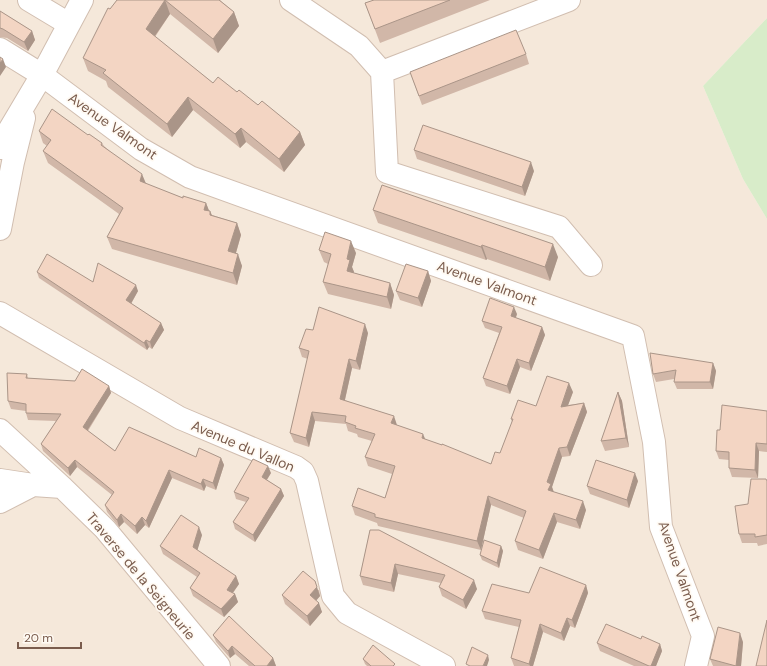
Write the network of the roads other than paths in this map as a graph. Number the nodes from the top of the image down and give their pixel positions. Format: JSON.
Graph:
{"nodes":[{"id":1,"x":29,"y":0,"type":"edge"},
{"id":2,"x":82,"y":0,"type":"edge"},
{"id":3,"x":569,"y":0,"type":"edge"},
{"id":4,"x":302,"y":3,"type":"edge"},
{"id":5,"x":69,"y":24,"type":"junction"},
{"id":6,"x":0,"y":49,"type":"edge"},
{"id":7,"x":382,"y":72,"type":"junction"},
{"id":8,"x":42,"y":75,"type":"junction"},
{"id":9,"x":28,"y":98,"type":"junction"},
{"id":10,"x":1,"y":143,"type":"edge"},
{"id":11,"x":0,"y":229,"type":"edge"},
{"id":12,"x":591,"y":265,"type":"dead end"},
{"id":13,"x":0,"y":313,"type":"edge"},
{"id":14,"x":0,"y":430,"type":"edge"},
{"id":15,"x":0,"y":480,"type":"edge"},
{"id":16,"x":33,"y":485,"type":"junction"},
{"id":17,"x":62,"y":487,"type":"junction"},
{"id":18,"x":0,"y":502,"type":"edge"},
{"id":19,"x":219,"y":666,"type":"edge"},
{"id":20,"x":444,"y":666,"type":"edge"},
{"id":21,"x":696,"y":666,"type":"edge"}],
"edges":[{"from":1,"to":5,"type":"street"},
{"from":2,"to":5,"type":"street"},
{"from":3,"to":7,"type":"street"},
{"from":4,"to":7,"type":"street"},
{"from":5,"to":8,"type":"street"},
{"from":6,"to":8,"type":"street"},
{"from":7,"to":12,"type":"street"},
{"from":8,"to":9,"type":"street"},
{"from":8,"to":21,"type":"street","name":"Avenue Valmont"},
{"from":9,"to":10,"type":"street"},
{"from":9,"to":11,"type":"street"},
{"from":13,"to":20,"type":"street","name":"Avenue du Vallon"},
{"from":14,"to":17,"type":"street","name":"Traverse de la Seigneurie"},
{"from":15,"to":16,"type":"street"},
{"from":16,"to":17,"type":"street"},
{"from":16,"to":18,"type":"street"},
{"from":17,"to":19,"type":"street","name":"Traverse de la Seigneurie"}]}
